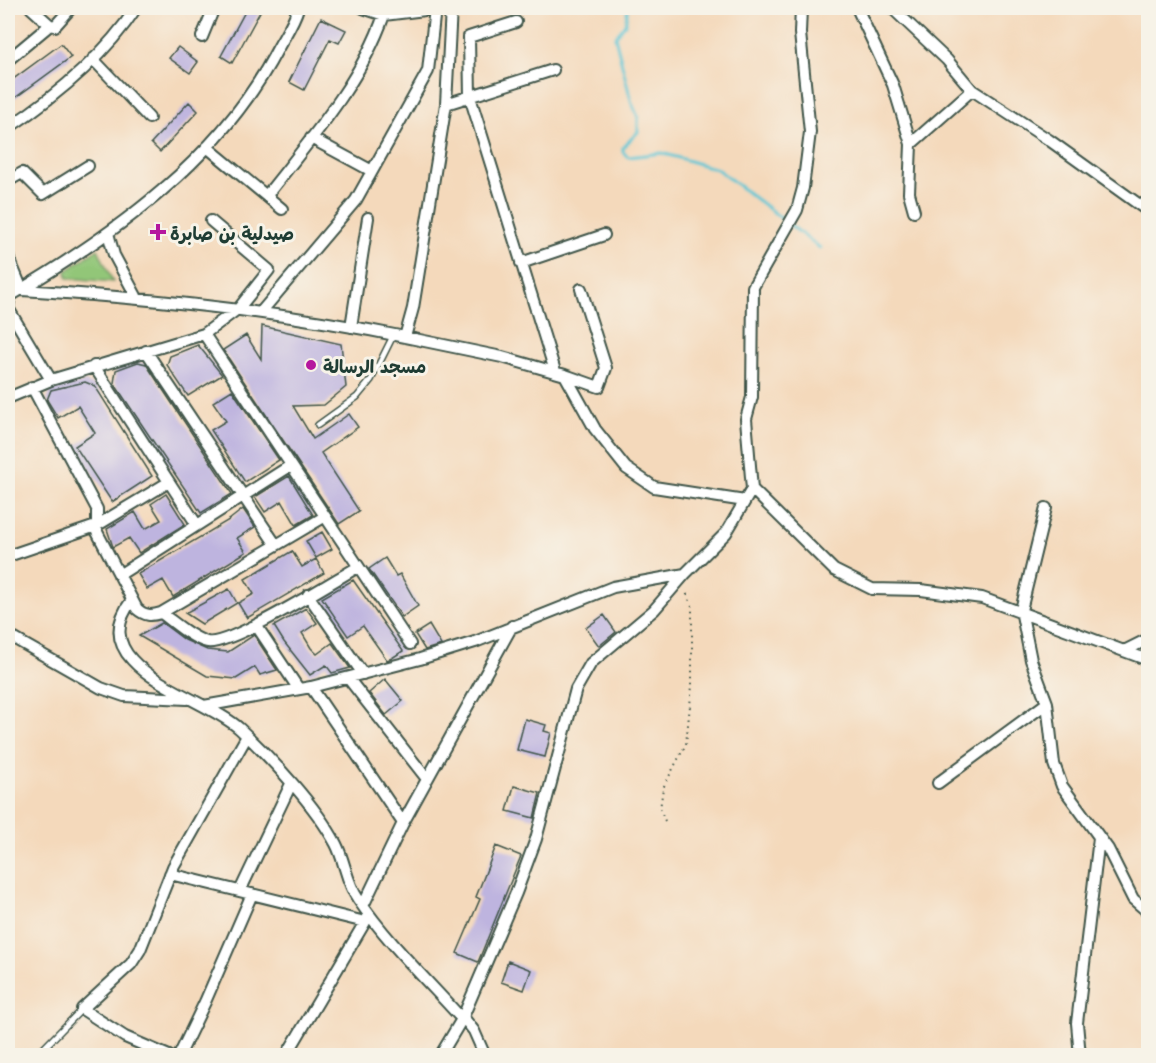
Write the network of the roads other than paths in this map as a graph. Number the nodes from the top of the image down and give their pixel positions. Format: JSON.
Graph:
{"nodes":[{"id":1,"x":31,"y":8,"type":"edge"},
{"id":2,"x":71,"y":8,"type":"edge"},
{"id":3,"x":136,"y":8,"type":"edge"},
{"id":4,"x":214,"y":8,"type":"edge"},
{"id":5,"x":298,"y":8,"type":"edge"},
{"id":6,"x":363,"y":8,"type":"edge"},
{"id":7,"x":434,"y":8,"type":"edge"},
{"id":8,"x":451,"y":8,"type":"edge"},
{"id":9,"x":801,"y":8,"type":"edge"},
{"id":10,"x":857,"y":8,"type":"edge"},
{"id":11,"x":892,"y":8,"type":"edge"},
{"id":12,"x":384,"y":15,"type":"junction"},
{"id":13,"x":516,"y":22,"type":"dead end"},
{"id":14,"x":50,"y":25,"type":"junction"},
{"id":15,"x":202,"y":37,"type":"dead end"},
{"id":16,"x":93,"y":59,"type":"junction"},
{"id":17,"x":8,"y":60,"type":"edge"},
{"id":18,"x":553,"y":70,"type":"dead end"},
{"id":19,"x":972,"y":90,"type":"junction"},
{"id":20,"x":470,"y":97,"type":"junction"},
{"id":21,"x":446,"y":104,"type":"junction"},
{"id":22,"x":149,"y":118,"type":"dead end"},
{"id":23,"x":8,"y":128,"type":"edge"},
{"id":24,"x":311,"y":138,"type":"junction"},
{"id":25,"x":911,"y":144,"type":"junction"},
{"id":26,"x":207,"y":147,"type":"junction"},
{"id":27,"x":88,"y":166,"type":"dead end"},
{"id":28,"x":372,"y":171,"type":"junction"},
{"id":29,"x":8,"y":182,"type":"edge"},
{"id":30,"x":267,"y":195,"type":"junction"},
{"id":31,"x":282,"y":209,"type":"dead end"},
{"id":32,"x":914,"y":211,"type":"dead end"},
{"id":33,"x":1149,"y":211,"type":"edge"},
{"id":34,"x":368,"y":218,"type":"dead end"},
{"id":35,"x":211,"y":221,"type":"dead end"},
{"id":36,"x":108,"y":233,"type":"junction"},
{"id":37,"x":604,"y":235,"type":"dead end"},
{"id":38,"x":8,"y":256,"type":"edge"},
{"id":39,"x":521,"y":263,"type":"junction"},
{"id":40,"x":10,"y":271,"type":"edge"},
{"id":41,"x":581,"y":289,"type":"dead end"},
{"id":42,"x":22,"y":290,"type":"junction"},
{"id":43,"x":136,"y":296,"type":"junction"},
{"id":44,"x":239,"y":308,"type":"junction"},
{"id":45,"x":261,"y":312,"type":"junction"},
{"id":46,"x":351,"y":327,"type":"junction"},
{"id":47,"x":204,"y":334,"type":"junction"},
{"id":48,"x":400,"y":336,"type":"junction"},
{"id":49,"x":146,"y":351,"type":"junction"},
{"id":50,"x":94,"y":366,"type":"junction"},
{"id":51,"x":560,"y":373,"type":"junction"},
{"id":52,"x":51,"y":380,"type":"junction"},
{"id":53,"x":32,"y":387,"type":"junction"},
{"id":54,"x":8,"y":398,"type":"edge"},
{"id":55,"x":318,"y":425,"type":"dead end"},
{"id":56,"x":290,"y":466,"type":"junction"},
{"id":57,"x":169,"y":482,"type":"junction"},
{"id":58,"x":752,"y":489,"type":"junction"},
{"id":59,"x":244,"y":496,"type":"junction"},
{"id":60,"x":745,"y":501,"type":"junction"},
{"id":61,"x":1046,"y":508,"type":"dead end"},
{"id":62,"x":324,"y":517,"type":"junction"},
{"id":63,"x":197,"y":525,"type":"junction"},
{"id":64,"x":96,"y":526,"type":"junction"},
{"id":65,"x":276,"y":545,"type":"junction"},
{"id":66,"x":8,"y":556,"type":"edge"},
{"id":67,"x":358,"y":567,"type":"junction"},
{"id":68,"x":118,"y":575,"type":"junction"},
{"id":69,"x":683,"y":576,"type":"junction"},
{"id":70,"x":308,"y":595,"type":"junction"},
{"id":71,"x":132,"y":600,"type":"junction"},
{"id":72,"x":1021,"y":610,"type":"junction"},
{"id":73,"x":160,"y":613,"type":"junction"},
{"id":74,"x":255,"y":625,"type":"junction"},
{"id":75,"x":512,"y":626,"type":"junction"},
{"id":76,"x":8,"y":635,"type":"edge"},
{"id":77,"x":1149,"y":639,"type":"edge"},
{"id":78,"x":410,"y":644,"type":"dead end"},
{"id":79,"x":1124,"y":651,"type":"junction"},
{"id":80,"x":1149,"y":660,"type":"edge"},
{"id":81,"x":363,"y":674,"type":"junction"},
{"id":82,"x":348,"y":678,"type":"junction"},
{"id":83,"x":310,"y":687,"type":"junction"},
{"id":84,"x":298,"y":688,"type":"junction"},
{"id":85,"x":190,"y":699,"type":"junction"},
{"id":86,"x":1047,"y":703,"type":"junction"},
{"id":87,"x":204,"y":706,"type":"junction"},
{"id":88,"x":247,"y":736,"type":"junction"},
{"id":89,"x":427,"y":779,"type":"junction"},
{"id":90,"x":938,"y":783,"type":"dead end"},
{"id":91,"x":291,"y":784,"type":"junction"},
{"id":92,"x":403,"y":823,"type":"junction"},
{"id":93,"x":1099,"y":838,"type":"junction"},
{"id":94,"x":170,"y":874,"type":"junction"},
{"id":95,"x":240,"y":891,"type":"junction"},
{"id":96,"x":252,"y":894,"type":"junction"},
{"id":97,"x":1149,"y":912,"type":"edge"},
{"id":98,"x":366,"y":914,"type":"junction"},
{"id":99,"x":82,"y":1009,"type":"junction"},
{"id":100,"x":462,"y":1018,"type":"junction"},
{"id":101,"x":36,"y":1056,"type":"edge"},
{"id":102,"x":169,"y":1056,"type":"edge"},
{"id":103,"x":179,"y":1056,"type":"edge"},
{"id":104,"x":286,"y":1056,"type":"edge"},
{"id":105,"x":440,"y":1056,"type":"edge"},
{"id":106,"x":485,"y":1056,"type":"edge"},
{"id":107,"x":1080,"y":1056,"type":"edge"}],
"edges":[{"from":1,"to":14,"type":"street"},
{"from":2,"to":14,"type":"street"},
{"from":3,"to":16,"type":"street"},
{"from":4,"to":15,"type":"street"},
{"from":5,"to":26,"type":"street"},
{"from":6,"to":12,"type":"street"},
{"from":7,"to":12,"type":"street"},
{"from":7,"to":28,"type":"street"},
{"from":8,"to":21,"type":"street"},
{"from":9,"to":58,"type":"street"},
{"from":10,"to":25,"type":"street"},
{"from":11,"to":19,"type":"street"},
{"from":12,"to":24,"type":"street"},
{"from":13,"to":20,"type":"street"},
{"from":14,"to":17,"type":"street"},
{"from":16,"to":22,"type":"street"},
{"from":16,"to":23,"type":"street"},
{"from":18,"to":20,"type":"street"},
{"from":19,"to":25,"type":"street"},
{"from":19,"to":33,"type":"street"},
{"from":20,"to":21,"type":"street"},
{"from":20,"to":39,"type":"street"},
{"from":21,"to":48,"type":"street"},
{"from":24,"to":28,"type":"street"},
{"from":24,"to":30,"type":"street"},
{"from":25,"to":32,"type":"street"},
{"from":26,"to":30,"type":"street"},
{"from":26,"to":36,"type":"street"},
{"from":27,"to":29,"type":"street"},
{"from":28,"to":45,"type":"street"},
{"from":30,"to":31,"type":"street"},
{"from":34,"to":46,"type":"street"},
{"from":35,"to":44,"type":"street"},
{"from":36,"to":42,"type":"street"},
{"from":36,"to":43,"type":"street"},
{"from":37,"to":39,"type":"street"},
{"from":38,"to":40,"type":"street"},
{"from":39,"to":51,"type":"street"},
{"from":40,"to":42,"type":"street"},
{"from":41,"to":51,"type":"street"},
{"from":42,"to":43,"type":"street"},
{"from":42,"to":52,"type":"street"},
{"from":43,"to":44,"type":"street"},
{"from":44,"to":45,"type":"street"},
{"from":44,"to":47,"type":"street"},
{"from":45,"to":46,"type":"street"},
{"from":46,"to":48,"type":"street"},
{"from":47,"to":49,"type":"street"},
{"from":47,"to":56,"type":"street"},
{"from":48,"to":51,"type":"street"},
{"from":48,"to":55,"type":"lane"},
{"from":49,"to":50,"type":"street"},
{"from":49,"to":59,"type":"street"},
{"from":50,"to":52,"type":"street"},
{"from":50,"to":57,"type":"street"},
{"from":51,"to":60,"type":"street"},
{"from":52,"to":53,"type":"street"},
{"from":53,"to":54,"type":"street"},
{"from":53,"to":64,"type":"street"},
{"from":56,"to":59,"type":"street"},
{"from":56,"to":62,"type":"street"},
{"from":57,"to":63,"type":"street"},
{"from":57,"to":64,"type":"street"},
{"from":58,"to":60,"type":"street"},
{"from":58,"to":72,"type":"street"},
{"from":59,"to":63,"type":"street"},
{"from":59,"to":65,"type":"street"},
{"from":60,"to":69,"type":"street"},
{"from":61,"to":72,"type":"street"},
{"from":62,"to":65,"type":"street"},
{"from":62,"to":67,"type":"street"},
{"from":63,"to":68,"type":"street"},
{"from":64,"to":66,"type":"street"},
{"from":64,"to":68,"type":"street"},
{"from":65,"to":73,"type":"street"},
{"from":67,"to":70,"type":"street"},
{"from":67,"to":78,"type":"street"},
{"from":68,"to":71,"type":"street"},
{"from":69,"to":75,"type":"street"},
{"from":69,"to":100,"type":"street"},
{"from":70,"to":74,"type":"street"},
{"from":70,"to":81,"type":"street"},
{"from":71,"to":73,"type":"street"},
{"from":71,"to":85,"type":"street"},
{"from":72,"to":79,"type":"street"},
{"from":72,"to":86,"type":"street"},
{"from":73,"to":74,"type":"street"},
{"from":74,"to":84,"type":"street"},
{"from":75,"to":81,"type":"street"},
{"from":75,"to":89,"type":"street"},
{"from":76,"to":85,"type":"street"},
{"from":77,"to":79,"type":"street"},
{"from":79,"to":80,"type":"street"},
{"from":81,"to":82,"type":"street"},
{"from":82,"to":83,"type":"street"},
{"from":82,"to":89,"type":"street"},
{"from":83,"to":84,"type":"street"},
{"from":83,"to":92,"type":"street"},
{"from":84,"to":87,"type":"street"},
{"from":85,"to":87,"type":"street"},
{"from":86,"to":90,"type":"street"},
{"from":86,"to":93,"type":"street"},
{"from":87,"to":88,"type":"street"},
{"from":88,"to":91,"type":"street"},
{"from":88,"to":94,"type":"street"},
{"from":89,"to":92,"type":"street"},
{"from":91,"to":95,"type":"street"},
{"from":91,"to":98,"type":"street"},
{"from":92,"to":98,"type":"street"},
{"from":93,"to":97,"type":"street"},
{"from":93,"to":107,"type":"street"},
{"from":94,"to":95,"type":"street"},
{"from":94,"to":99,"type":"street"},
{"from":95,"to":96,"type":"street"},
{"from":96,"to":98,"type":"street"},
{"from":96,"to":103,"type":"street"},
{"from":98,"to":100,"type":"street"},
{"from":98,"to":104,"type":"street"},
{"from":99,"to":101,"type":"lane"},
{"from":99,"to":102,"type":"street"},
{"from":100,"to":105,"type":"street"},
{"from":100,"to":106,"type":"street"}]}
